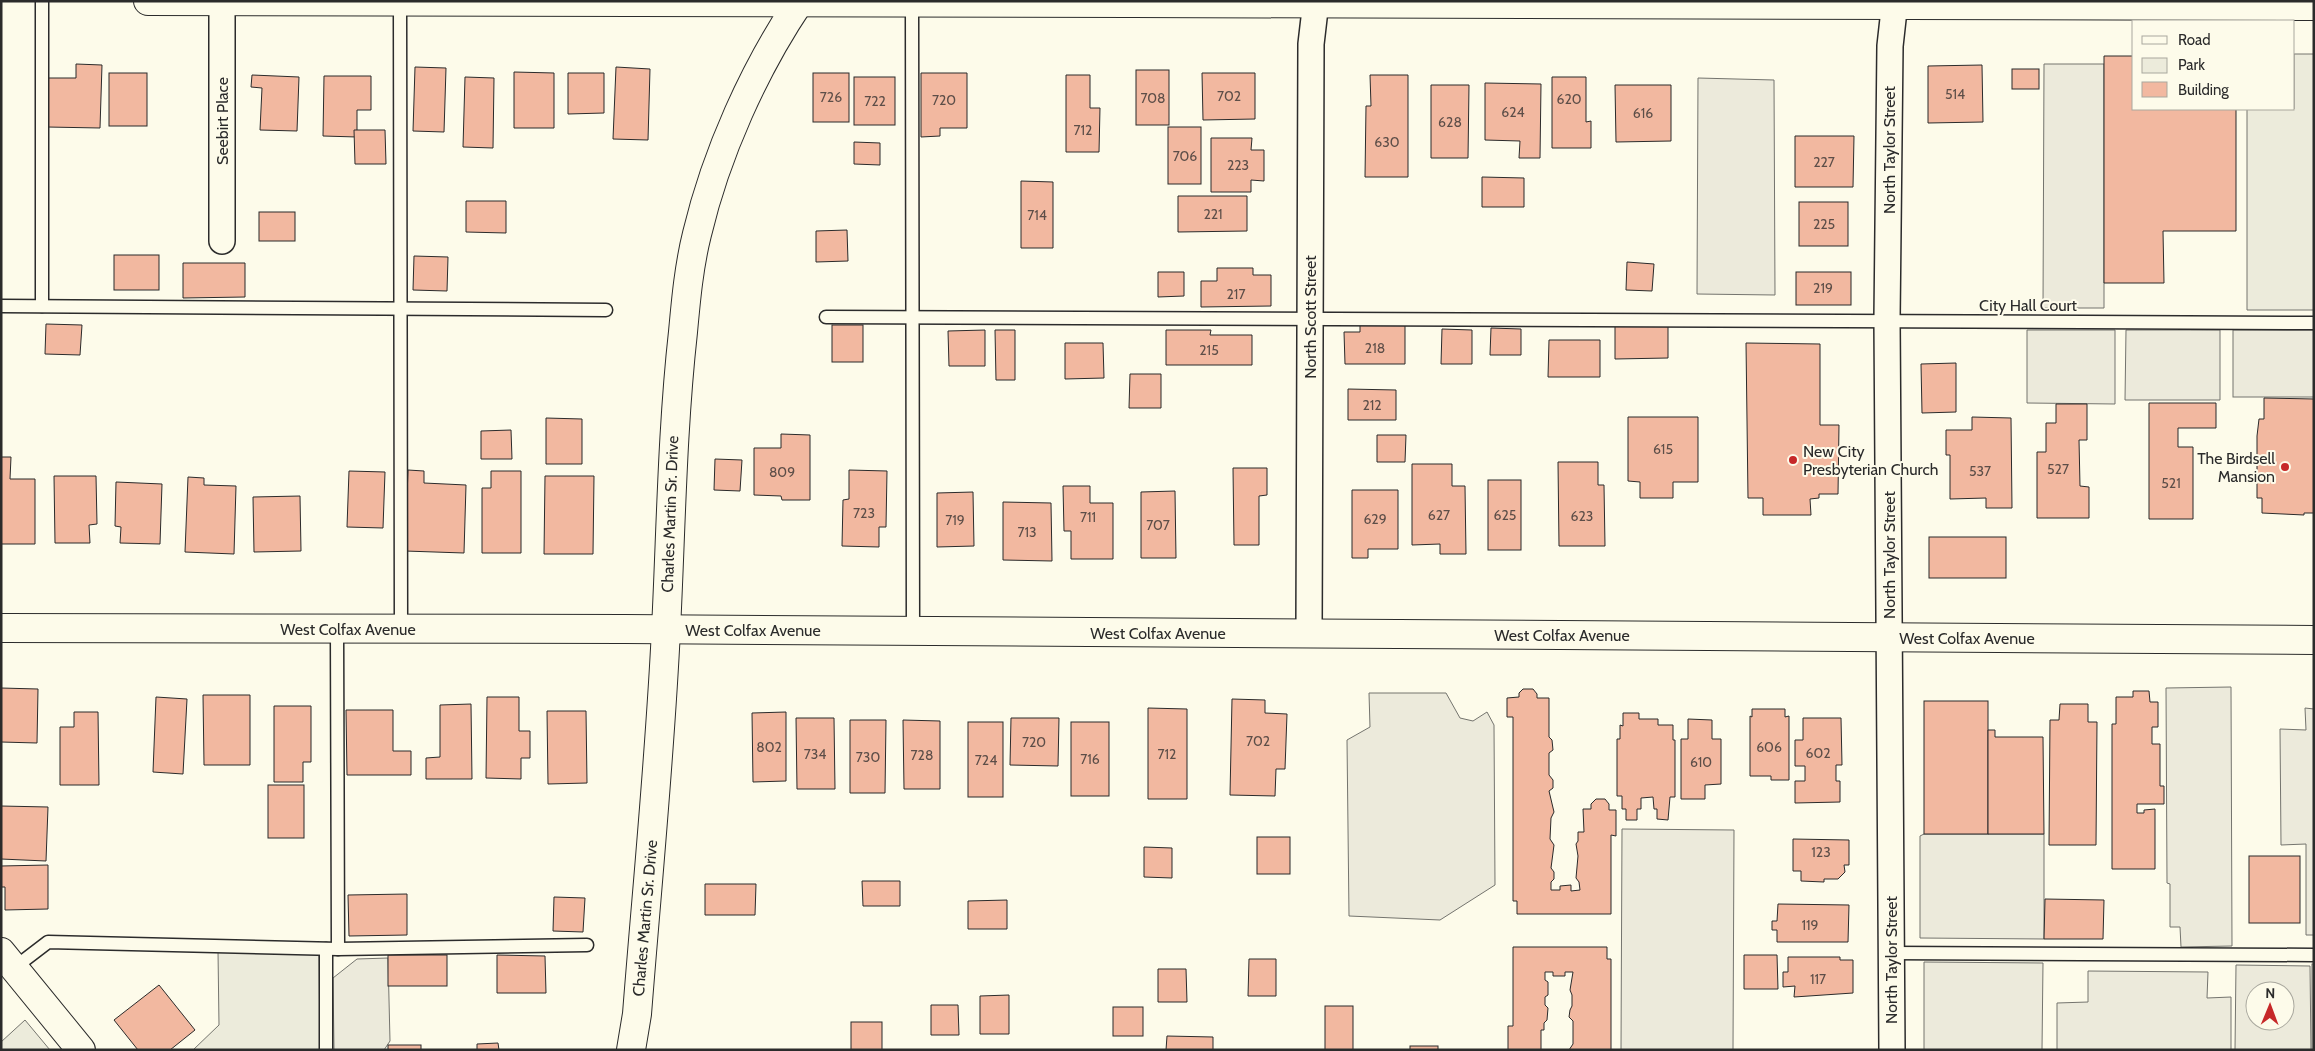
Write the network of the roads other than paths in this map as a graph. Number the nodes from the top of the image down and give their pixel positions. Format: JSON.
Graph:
{"nodes":[{"id":1,"x":42,"y":1,"type":"edge"},
{"id":2,"x":148,"y":1,"type":"edge"},
{"id":3,"x":222,"y":2,"type":"edge"},
{"id":4,"x":400,"y":2,"type":"edge"},
{"id":5,"x":695,"y":2,"type":"edge"},
{"id":6,"x":1738,"y":2,"type":"edge"},
{"id":7,"x":1895,"y":2,"type":"edge"},
{"id":8,"x":799,"y":3,"type":"edge"},
{"id":9,"x":1316,"y":3,"type":"edge"},
{"id":10,"x":2204,"y":4,"type":"edge"},
{"id":11,"x":912,"y":5,"type":"junction"},
{"id":12,"x":2314,"y":6,"type":"edge"},
{"id":13,"x":222,"y":241,"type":"dead end"},
{"id":14,"x":1,"y":306,"type":"edge"},
{"id":15,"x":42,"y":306,"type":"junction"},
{"id":16,"x":401,"y":308,"type":"junction"},
{"id":17,"x":606,"y":310,"type":"dead end"},
{"id":18,"x":826,"y":317,"type":"dead end"},
{"id":19,"x":912,"y":317,"type":"junction"},
{"id":20,"x":1310,"y":318,"type":"junction"},
{"id":21,"x":1887,"y":320,"type":"junction"},
{"id":22,"x":2314,"y":323,"type":"edge"},
{"id":23,"x":1,"y":628,"type":"edge"},
{"id":24,"x":337,"y":628,"type":"junction"},
{"id":25,"x":401,"y":629,"type":"junction"},
{"id":26,"x":666,"y":630,"type":"junction"},
{"id":27,"x":913,"y":632,"type":"junction"},
{"id":28,"x":1309,"y":634,"type":"junction"},
{"id":29,"x":1890,"y":638,"type":"junction"},
{"id":30,"x":2314,"y":640,"type":"edge"},
{"id":31,"x":587,"y":945,"type":"dead end"},
{"id":32,"x":332,"y":949,"type":"junction"},
{"id":33,"x":1891,"y":953,"type":"junction"},
{"id":34,"x":2314,"y":955,"type":"edge"},
{"id":35,"x":8,"y":960,"type":"edge"},
{"id":36,"x":80,"y":1050,"type":"edge"},
{"id":37,"x":326,"y":1050,"type":"edge"},
{"id":38,"x":631,"y":1050,"type":"edge"},
{"id":39,"x":1892,"y":1050,"type":"edge"}],
"edges":[{"from":1,"to":15,"type":"lane"},
{"from":2,"to":3,"type":"street"},
{"from":3,"to":4,"type":"street"},
{"from":3,"to":13,"type":"street","name":"Seebirt Place"},
{"from":4,"to":5,"type":"street"},
{"from":4,"to":16,"type":"lane"},
{"from":5,"to":8,"type":"street"},
{"from":6,"to":7,"type":"street"},
{"from":6,"to":9,"type":"street"},
{"from":7,"to":10,"type":"street"},
{"from":7,"to":21,"type":"street","name":"North Taylor Street"},
{"from":8,"to":11,"type":"street"},
{"from":8,"to":26,"type":"street","name":"Charles Martin Sr. Drive"},
{"from":9,"to":11,"type":"street"},
{"from":9,"to":20,"type":"street","name":"North Scott Street"},
{"from":10,"to":12,"type":"street"},
{"from":11,"to":19,"type":"lane"},
{"from":14,"to":15,"type":"lane"},
{"from":15,"to":16,"type":"lane"},
{"from":16,"to":17,"type":"lane"},
{"from":16,"to":25,"type":"lane"},
{"from":18,"to":19,"type":"lane","name":"City Hall Court"},
{"from":19,"to":20,"type":"lane","name":"City Hall Court"},
{"from":19,"to":27,"type":"lane"},
{"from":20,"to":21,"type":"lane","name":"City Hall Court"},
{"from":20,"to":28,"type":"street","name":"North Scott Street"},
{"from":21,"to":22,"type":"lane","name":"City Hall Court"},
{"from":21,"to":29,"type":"street","name":"North Taylor Street"},
{"from":23,"to":24,"type":"street","name":"West Colfax Avenue"},
{"from":24,"to":25,"type":"street","name":"West Colfax Avenue"},
{"from":24,"to":32,"type":"lane"},
{"from":25,"to":26,"type":"street","name":"West Colfax Avenue"},
{"from":26,"to":27,"type":"street","name":"West Colfax Avenue"},
{"from":26,"to":38,"type":"street","name":"Charles Martin Sr. Drive"},
{"from":27,"to":28,"type":"street","name":"West Colfax Avenue"},
{"from":28,"to":29,"type":"street","name":"West Colfax Avenue"},
{"from":29,"to":30,"type":"street","name":"West Colfax Avenue"},
{"from":29,"to":33,"type":"street","name":"North Taylor Street"},
{"from":31,"to":32,"type":"lane"},
{"from":32,"to":35,"type":"lane"},
{"from":32,"to":37,"type":"lane"},
{"from":33,"to":34,"type":"lane"},
{"from":33,"to":39,"type":"street","name":"North Taylor Street"},
{"from":35,"to":36,"type":"street"}]}
